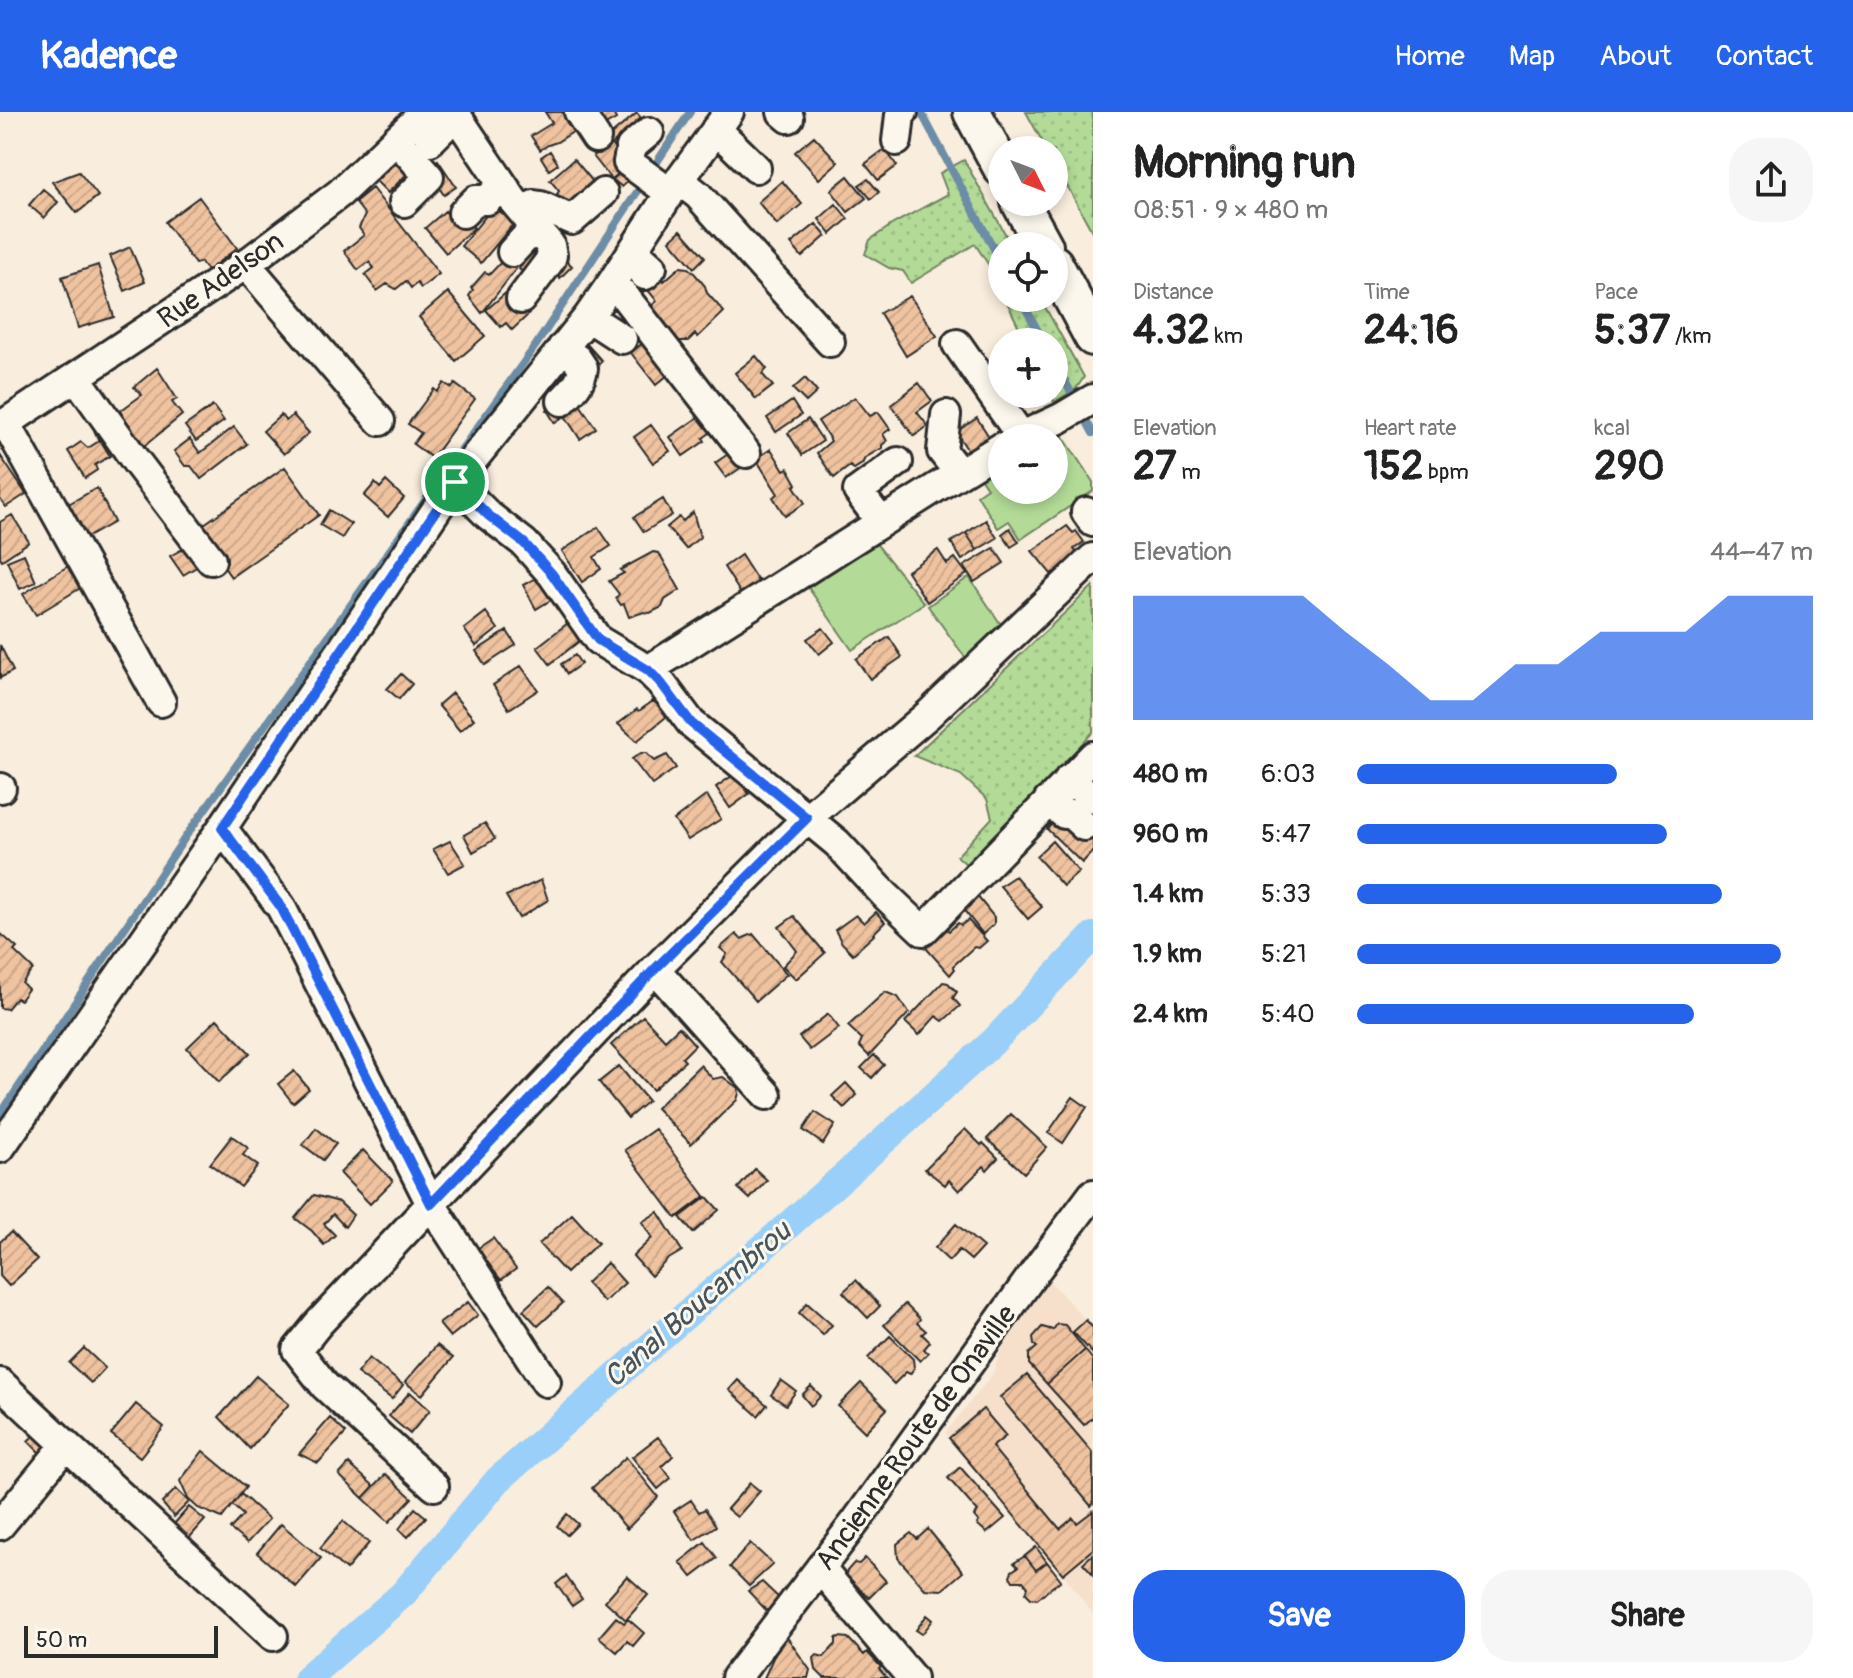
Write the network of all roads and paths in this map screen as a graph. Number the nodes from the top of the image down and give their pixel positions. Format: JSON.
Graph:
{"nodes":[{"id":1,"x":426,"y":112,"type":"edge"},
{"id":2,"x":454,"y":112,"type":"edge"},
{"id":3,"x":579,"y":112,"type":"edge"},
{"id":4,"x":903,"y":112,"type":"edge"},
{"id":5,"x":972,"y":112,"type":"edge"},
{"id":6,"x":722,"y":121,"type":"edge"},
{"id":7,"x":649,"y":132,"type":"dead end"},
{"id":8,"x":596,"y":138,"type":"dead end"},
{"id":9,"x":396,"y":139,"type":"junction"},
{"id":10,"x":430,"y":141,"type":"dead end"},
{"id":11,"x":897,"y":141,"type":"dead end"},
{"id":12,"x":988,"y":142,"type":"edge"},
{"id":13,"x":756,"y":168,"type":"dead end"},
{"id":14,"x":661,"y":182,"type":"junction"},
{"id":15,"x":503,"y":185,"type":"junction"},
{"id":16,"x":603,"y":193,"type":"dead end"},
{"id":17,"x":404,"y":202,"type":"dead end"},
{"id":18,"x":463,"y":213,"type":"dead end"},
{"id":19,"x":533,"y":224,"type":"junction"},
{"id":20,"x":512,"y":252,"type":"dead end"},
{"id":21,"x":246,"y":264,"type":"junction"},
{"id":22,"x":611,"y":284,"type":"junction"},
{"id":23,"x":1068,"y":290,"type":"edge"},
{"id":24,"x":521,"y":299,"type":"dead end"},
{"id":25,"x":588,"y":317,"type":"junction"},
{"id":26,"x":1093,"y":337,"type":"edge"},
{"id":27,"x":622,"y":339,"type":"dead end"},
{"id":28,"x":830,"y":342,"type":"dead end"},
{"id":29,"x":957,"y":344,"type":"dead end"},
{"id":30,"x":562,"y":348,"type":"junction"},
{"id":31,"x":76,"y":377,"type":"junction"},
{"id":32,"x":1093,"y":399,"type":"edge"},
{"id":33,"x":562,"y":401,"type":"dead end"},
{"id":34,"x":946,"y":415,"type":"dead end"},
{"id":35,"x":380,"y":421,"type":"dead end"},
{"id":36,"x":1003,"y":424,"type":"edge"},
{"id":37,"x":1048,"y":424,"type":"edge"},
{"id":38,"x":3,"y":425,"type":"edge"},
{"id":39,"x":746,"y":453,"type":"dead end"},
{"id":40,"x":988,"y":456,"type":"edge"},
{"id":41,"x":898,"y":462,"type":"dead end"},
{"id":42,"x":959,"y":473,"type":"junction"},
{"id":43,"x":455,"y":482,"type":"junction"},
{"id":44,"x":881,"y":522,"type":"junction"},
{"id":45,"x":1093,"y":558,"type":"edge"},
{"id":46,"x":211,"y":560,"type":"dead end"},
{"id":47,"x":648,"y":670,"type":"junction"},
{"id":48,"x":161,"y":702,"type":"dead end"},
{"id":49,"x":1093,"y":756,"type":"edge"},
{"id":50,"x":1069,"y":779,"type":"junction"},
{"id":51,"x":1093,"y":798,"type":"edge"},
{"id":52,"x":807,"y":818,"type":"junction"},
{"id":53,"x":222,"y":828,"type":"junction"},
{"id":54,"x":655,"y":969,"type":"junction"},
{"id":55,"x":767,"y":1095,"type":"dead end"},
{"id":56,"x":0,"y":1148,"type":"edge"},
{"id":57,"x":1093,"y":1194,"type":"edge"},
{"id":58,"x":431,"y":1204,"type":"junction"},
{"id":59,"x":546,"y":1382,"type":"dead end"},
{"id":60,"x":0,"y":1383,"type":"edge"},
{"id":61,"x":66,"y":1445,"type":"junction"},
{"id":62,"x":434,"y":1486,"type":"dead end"},
{"id":63,"x":0,"y":1525,"type":"edge"},
{"id":64,"x":820,"y":1568,"type":"junction"},
{"id":65,"x":273,"y":1636,"type":"dead end"},
{"id":66,"x":736,"y":1678,"type":"edge"},
{"id":67,"x":912,"y":1678,"type":"edge"}],
"edges":[{"from":1,"to":9,"type":"street","name":"Rue Adelson"},
{"from":1,"to":10,"type":"street"},
{"from":2,"to":15,"type":"street"},
{"from":3,"to":8,"type":"street"},
{"from":4,"to":11,"type":"street"},
{"from":5,"to":12,"type":"main road"},
{"from":6,"to":13,"type":"street"},
{"from":6,"to":14,"type":"street"},
{"from":7,"to":14,"type":"street"},
{"from":9,"to":17,"type":"street"},
{"from":9,"to":21,"type":"street","name":"Rue Adelson"},
{"from":14,"to":22,"type":"street"},
{"from":14,"to":28,"type":"street"},
{"from":15,"to":18,"type":"street"},
{"from":15,"to":19,"type":"street"},
{"from":16,"to":19,"type":"street"},
{"from":19,"to":20,"type":"street"},
{"from":19,"to":24,"type":"street"},
{"from":21,"to":31,"type":"street","name":"Rue Adelson"},
{"from":21,"to":35,"type":"street"},
{"from":22,"to":25,"type":"street"},
{"from":22,"to":39,"type":"street"},
{"from":23,"to":26,"type":"main road"},
{"from":25,"to":27,"type":"street"},
{"from":25,"to":30,"type":"street"},
{"from":29,"to":36,"type":"street"},
{"from":30,"to":33,"type":"street"},
{"from":30,"to":43,"type":"street"},
{"from":31,"to":38,"type":"street","name":"Rue Adelson"},
{"from":31,"to":46,"type":"street"},
{"from":32,"to":37,"type":"street"},
{"from":34,"to":42,"type":"street"},
{"from":38,"to":48,"type":"street"},
{"from":40,"to":42,"type":"street"},
{"from":41,"to":44,"type":"street"},
{"from":42,"to":44,"type":"street"},
{"from":43,"to":47,"type":"street"},
{"from":43,"to":53,"type":"street"},
{"from":44,"to":47,"type":"street"},
{"from":45,"to":52,"type":"street"},
{"from":47,"to":52,"type":"street"},
{"from":49,"to":50,"type":"street"},
{"from":50,"to":51,"type":"street"},
{"from":50,"to":52,"type":"street"},
{"from":52,"to":54,"type":"street"},
{"from":53,"to":56,"type":"street"},
{"from":53,"to":58,"type":"street"},
{"from":54,"to":55,"type":"street"},
{"from":54,"to":58,"type":"street"},
{"from":57,"to":64,"type":"street","name":"Ancienne Route de Onaville"},
{"from":58,"to":59,"type":"street"},
{"from":58,"to":62,"type":"street"},
{"from":60,"to":61,"type":"street"},
{"from":61,"to":63,"type":"street"},
{"from":61,"to":65,"type":"street"},
{"from":64,"to":66,"type":"street","name":"Ancienne Route de Onaville"},
{"from":64,"to":67,"type":"street"}]}
